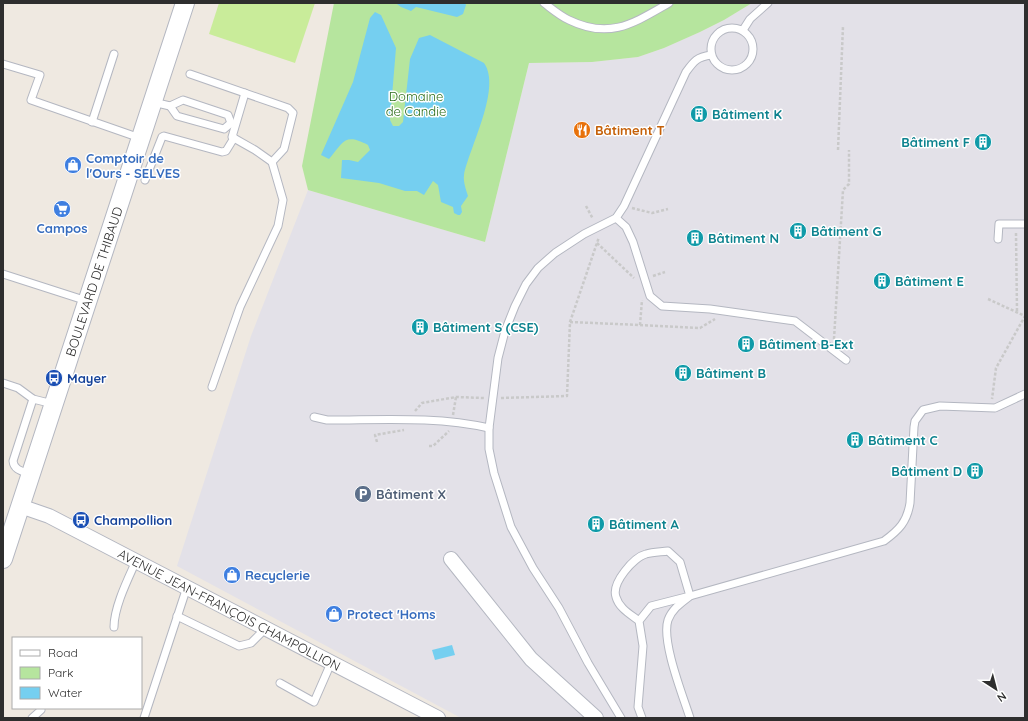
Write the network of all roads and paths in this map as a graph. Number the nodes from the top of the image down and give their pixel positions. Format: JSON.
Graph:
{"nodes":[{"id":1,"x":185,"y":3,"type":"edge"},
{"id":2,"x":544,"y":3,"type":"edge"},
{"id":3,"x":669,"y":3,"type":"edge"},
{"id":4,"x":768,"y":3,"type":"edge"},
{"id":5,"x":843,"y":26,"type":"dead end"},
{"id":6,"x":743,"y":30,"type":"junction"},
{"id":7,"x":114,"y":54,"type":"dead end"},
{"id":8,"x":711,"y":54,"type":"junction"},
{"id":9,"x":3,"y":64,"type":"edge"},
{"id":10,"x":190,"y":74,"type":"dead end"},
{"id":11,"x":245,"y":93,"type":"junction"},
{"id":12,"x":153,"y":102,"type":"junction"},
{"id":13,"x":170,"y":106,"type":"junction"},
{"id":14,"x":92,"y":122,"type":"junction"},
{"id":15,"x":234,"y":124,"type":"junction"},
{"id":16,"x":141,"y":138,"type":"junction"},
{"id":17,"x":234,"y":138,"type":"junction"},
{"id":18,"x":838,"y":150,"type":"dead end"},
{"id":19,"x":850,"y":150,"type":"dead end"},
{"id":20,"x":272,"y":162,"type":"junction"},
{"id":21,"x":145,"y":180,"type":"dead end"},
{"id":22,"x":668,"y":209,"type":"dead end"},
{"id":23,"x":652,"y":213,"type":"dead end"},
{"id":24,"x":616,"y":218,"type":"junction"},
{"id":25,"x":1016,"y":224,"type":"junction"},
{"id":26,"x":1025,"y":224,"type":"edge"},
{"id":27,"x":599,"y":238,"type":"dead end"},
{"id":28,"x":998,"y":239,"type":"dead end"},
{"id":29,"x":597,"y":243,"type":"junction"},
{"id":30,"x":665,"y":272,"type":"dead end"},
{"id":31,"x":3,"y":274,"type":"edge"},
{"id":32,"x":641,"y":281,"type":"junction"},
{"id":33,"x":988,"y":299,"type":"dead end"},
{"id":34,"x":87,"y":301,"type":"junction"},
{"id":35,"x":1016,"y":312,"type":"junction"},
{"id":36,"x":740,"y":314,"type":"junction"},
{"id":37,"x":570,"y":322,"type":"junction"},
{"id":38,"x":641,"y":326,"type":"junction"},
{"id":39,"x":833,"y":351,"type":"junction"},
{"id":40,"x":846,"y":360,"type":"dead end"},
{"id":41,"x":3,"y":383,"type":"edge"},
{"id":42,"x":212,"y":387,"type":"dead end"},
{"id":43,"x":1025,"y":394,"type":"edge"},
{"id":44,"x":494,"y":398,"type":"junction"},
{"id":45,"x":33,"y":399,"type":"junction"},
{"id":46,"x":53,"y":404,"type":"junction"},
{"id":47,"x":995,"y":408,"type":"junction"},
{"id":48,"x":314,"y":416,"type":"dead end"},
{"id":49,"x":413,"y":420,"type":"junction"},
{"id":50,"x":489,"y":428,"type":"junction"},
{"id":51,"x":377,"y":442,"type":"dead end"},
{"id":52,"x":30,"y":474,"type":"junction"},
{"id":53,"x":20,"y":506,"type":"junction"},
{"id":54,"x":451,"y":559,"type":"dead end"},
{"id":55,"x":3,"y":560,"type":"edge"},
{"id":56,"x":136,"y":561,"type":"junction"},
{"id":57,"x":187,"y":587,"type":"junction"},
{"id":58,"x":690,"y":596,"type":"junction"},
{"id":59,"x":177,"y":616,"type":"junction"},
{"id":60,"x":639,"y":621,"type":"junction"},
{"id":61,"x":114,"y":627,"type":"dead end"},
{"id":62,"x":266,"y":628,"type":"junction"},
{"id":63,"x":331,"y":663,"type":"junction"},
{"id":64,"x":280,"y":683,"type":"dead end"},
{"id":65,"x":41,"y":710,"type":"dead end"},
{"id":66,"x":32,"y":718,"type":"edge"},
{"id":67,"x":144,"y":718,"type":"edge"},
{"id":68,"x":437,"y":718,"type":"edge"},
{"id":69,"x":596,"y":718,"type":"edge"},
{"id":70,"x":621,"y":718,"type":"edge"},
{"id":71,"x":642,"y":718,"type":"edge"},
{"id":72,"x":690,"y":718,"type":"edge"}],
"edges":[{"from":1,"to":12,"type":"street","name":"BOULEVARD DE THIBAUD"},
{"from":2,"to":3,"type":"lane"},
{"from":4,"to":6,"type":"lane"},
{"from":5,"to":18,"type":"path"},
{"from":6,"to":8,"type":"lane"},
{"from":6,"to":8,"type":"lane"},
{"from":7,"to":14,"type":"lane"},
{"from":8,"to":24,"type":"lane"},
{"from":9,"to":14,"type":"lane"},
{"from":10,"to":11,"type":"lane"},
{"from":11,"to":15,"type":"lane"},
{"from":11,"to":20,"type":"lane"},
{"from":12,"to":13,"type":"lane"},
{"from":12,"to":16,"type":"street","name":"BOULEVARD DE THIBAUD"},
{"from":13,"to":15,"type":"lane"},
{"from":13,"to":15,"type":"lane"},
{"from":14,"to":16,"type":"lane"},
{"from":15,"to":17,"type":"lane"},
{"from":16,"to":34,"type":"street","name":"BOULEVARD DE THIBAUD"},
{"from":17,"to":20,"type":"lane"},
{"from":17,"to":21,"type":"lane"},
{"from":19,"to":39,"type":"path"},
{"from":20,"to":42,"type":"lane"},
{"from":22,"to":23,"type":"path"},
{"from":24,"to":32,"type":"lane"},
{"from":24,"to":44,"type":"lane"},
{"from":25,"to":26,"type":"lane"},
{"from":25,"to":28,"type":"lane"},
{"from":25,"to":35,"type":"path"},
{"from":27,"to":29,"type":"path"},
{"from":29,"to":32,"type":"path"},
{"from":29,"to":37,"type":"path"},
{"from":30,"to":32,"type":"path"},
{"from":31,"to":34,"type":"lane"},
{"from":32,"to":36,"type":"lane"},
{"from":32,"to":38,"type":"path"},
{"from":33,"to":35,"type":"path"},
{"from":34,"to":46,"type":"street","name":"BOULEVARD DE THIBAUD"},
{"from":35,"to":47,"type":"path"},
{"from":36,"to":38,"type":"path"},
{"from":36,"to":39,"type":"lane"},
{"from":37,"to":38,"type":"path"},
{"from":37,"to":44,"type":"path"},
{"from":39,"to":40,"type":"lane"},
{"from":41,"to":45,"type":"lane"},
{"from":43,"to":47,"type":"lane"},
{"from":44,"to":49,"type":"path"},
{"from":44,"to":50,"type":"lane"},
{"from":45,"to":46,"type":"lane"},
{"from":45,"to":52,"type":"lane"},
{"from":46,"to":52,"type":"street","name":"BOULEVARD DE THIBAUD"},
{"from":47,"to":58,"type":"lane"},
{"from":48,"to":49,"type":"lane"},
{"from":49,"to":50,"type":"lane"},
{"from":49,"to":51,"type":"path"},
{"from":50,"to":70,"type":"lane"},
{"from":52,"to":53,"type":"street","name":"BOULEVARD DE THIBAUD"},
{"from":53,"to":55,"type":"street","name":"BOULEVARD DE THIBAUD"},
{"from":53,"to":56,"type":"street","name":"AVENUE JEAN-FRANÇOIS CHAMPOLLION"},
{"from":54,"to":69,"type":"street"},
{"from":56,"to":57,"type":"street","name":"AVENUE JEAN-FRANÇOIS CHAMPOLLION"},
{"from":56,"to":61,"type":"lane"},
{"from":57,"to":59,"type":"lane"},
{"from":57,"to":62,"type":"street","name":"AVENUE JEAN-FRANÇOIS CHAMPOLLION"},
{"from":58,"to":60,"type":"lane"},
{"from":58,"to":60,"type":"lane"},
{"from":58,"to":72,"type":"lane"},
{"from":59,"to":62,"type":"lane"},
{"from":59,"to":67,"type":"lane"},
{"from":60,"to":71,"type":"lane"},
{"from":62,"to":63,"type":"street","name":"AVENUE JEAN-FRANÇOIS CHAMPOLLION"},
{"from":63,"to":64,"type":"lane"},
{"from":63,"to":68,"type":"street","name":"AVENUE JEAN-FRANÇOIS CHAMPOLLION"},
{"from":65,"to":66,"type":"lane"}]}
